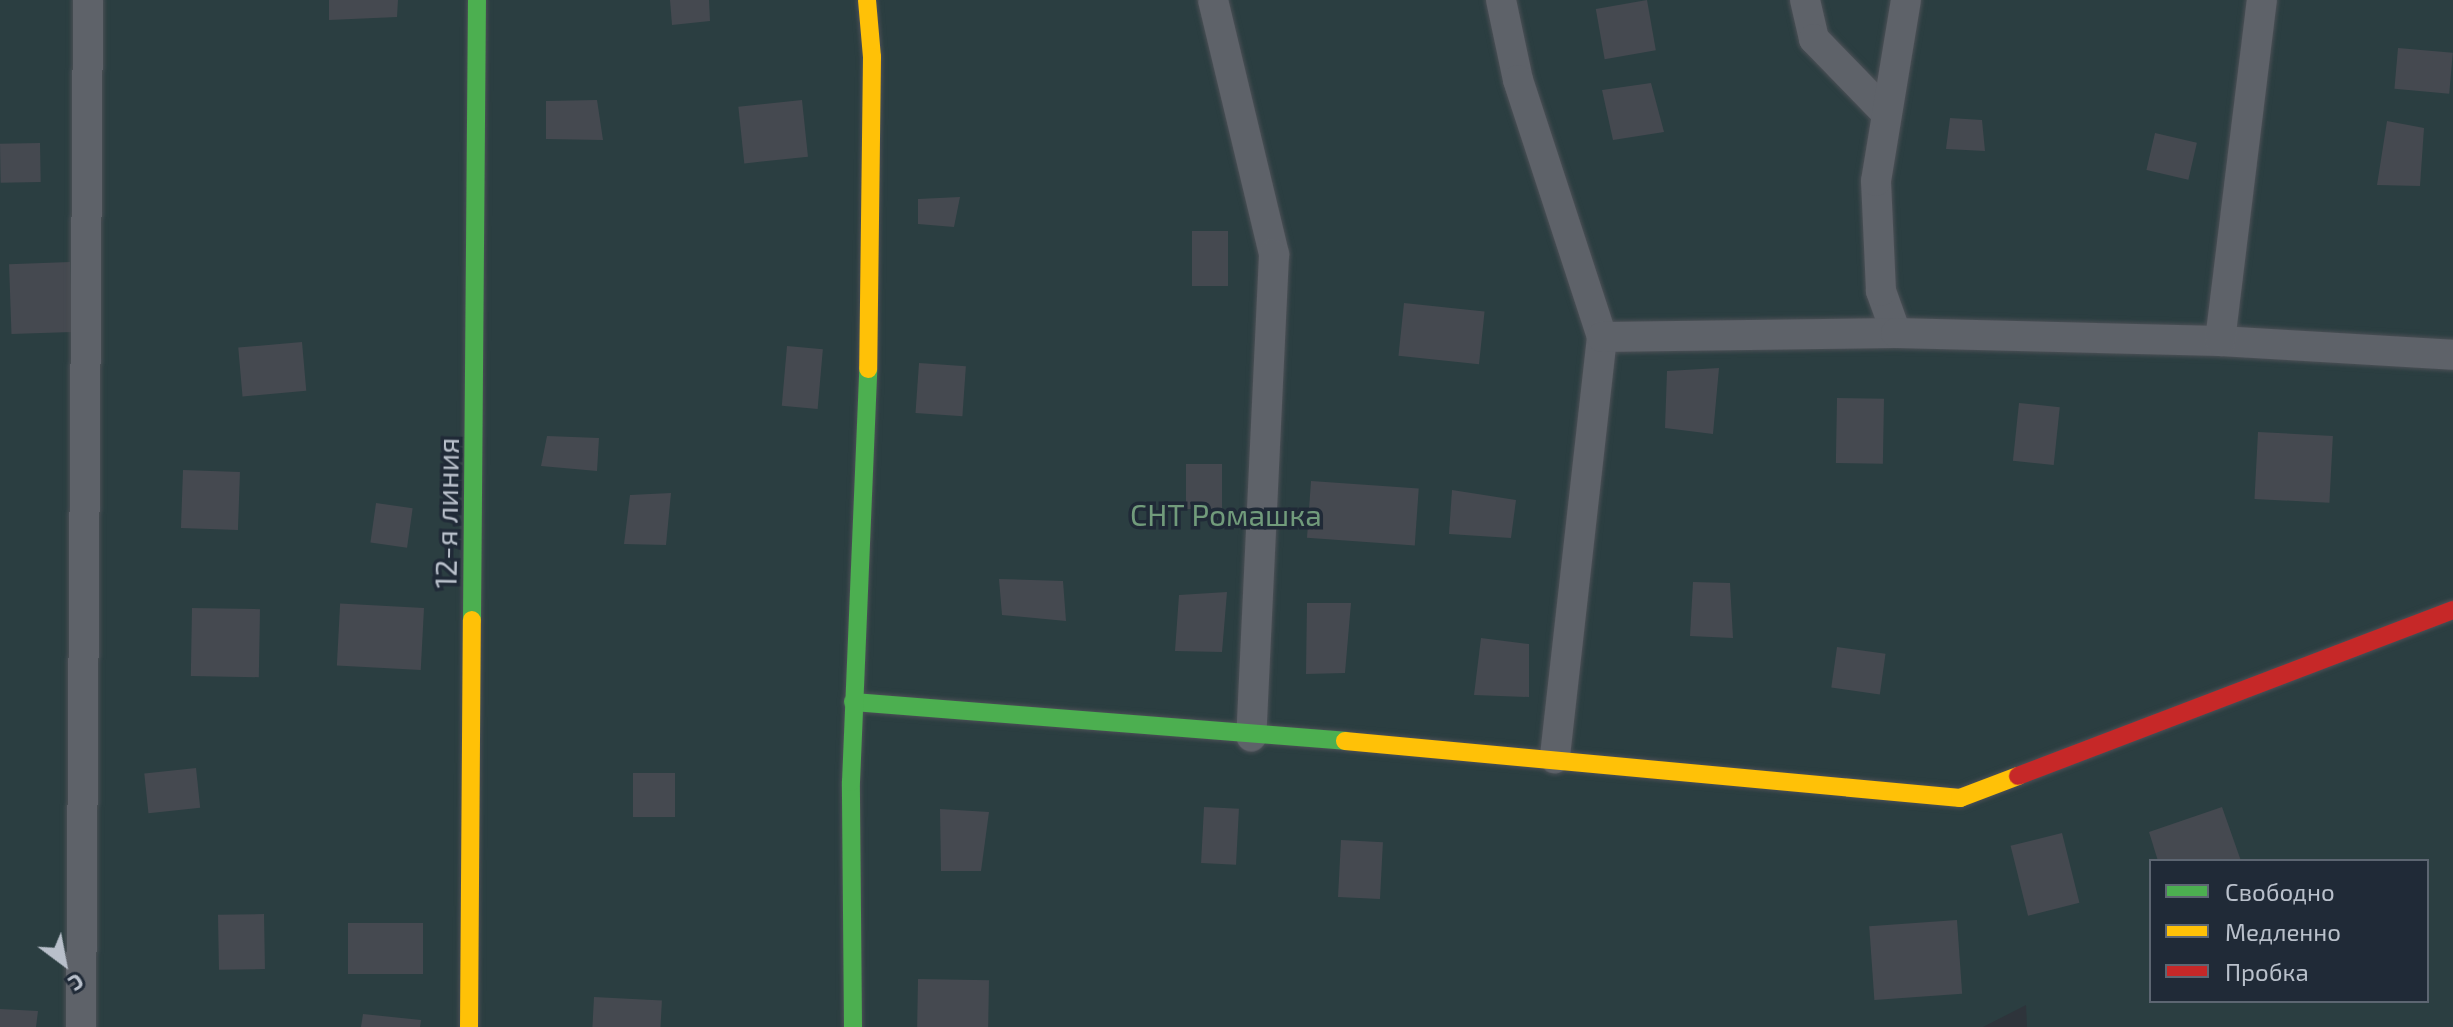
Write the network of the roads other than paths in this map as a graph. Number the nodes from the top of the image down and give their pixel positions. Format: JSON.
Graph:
{"nodes":[{"id":1,"x":88,"y":0,"type":"edge"},
{"id":2,"x":477,"y":0,"type":"edge"},
{"id":3,"x":867,"y":0,"type":"edge"},
{"id":4,"x":1213,"y":0,"type":"edge"},
{"id":5,"x":1501,"y":0,"type":"edge"},
{"id":6,"x":1805,"y":0,"type":"edge"},
{"id":7,"x":1906,"y":0,"type":"edge"},
{"id":8,"x":2262,"y":0,"type":"edge"},
{"id":9,"x":1884,"y":111,"type":"junction"},
{"id":10,"x":1896,"y":333,"type":"junction"},
{"id":11,"x":1602,"y":337,"type":"junction"},
{"id":12,"x":2220,"y":341,"type":"junction"},
{"id":13,"x":2453,"y":355,"type":"edge"},
{"id":14,"x":2453,"y":610,"type":"edge"},
{"id":15,"x":853,"y":702,"type":"junction"},
{"id":16,"x":1251,"y":736,"type":"junction"},
{"id":17,"x":1555,"y":758,"type":"junction"},
{"id":18,"x":81,"y":1027,"type":"edge"},
{"id":19,"x":469,"y":1027,"type":"edge"},
{"id":20,"x":853,"y":1027,"type":"edge"}],
"edges":[{"from":1,"to":18,"type":"street"},
{"from":2,"to":19,"type":"street","name":"12-я линия"},
{"from":3,"to":15,"type":"street"},
{"from":4,"to":16,"type":"street"},
{"from":5,"to":11,"type":"street"},
{"from":6,"to":9,"type":"street"},
{"from":7,"to":9,"type":"street"},
{"from":8,"to":12,"type":"street"},
{"from":9,"to":10,"type":"street"},
{"from":10,"to":11,"type":"street"},
{"from":10,"to":12,"type":"street"},
{"from":11,"to":17,"type":"street"},
{"from":12,"to":13,"type":"street"},
{"from":14,"to":17,"type":"street"},
{"from":15,"to":16,"type":"street"},
{"from":15,"to":20,"type":"street"},
{"from":16,"to":17,"type":"street"}]}
